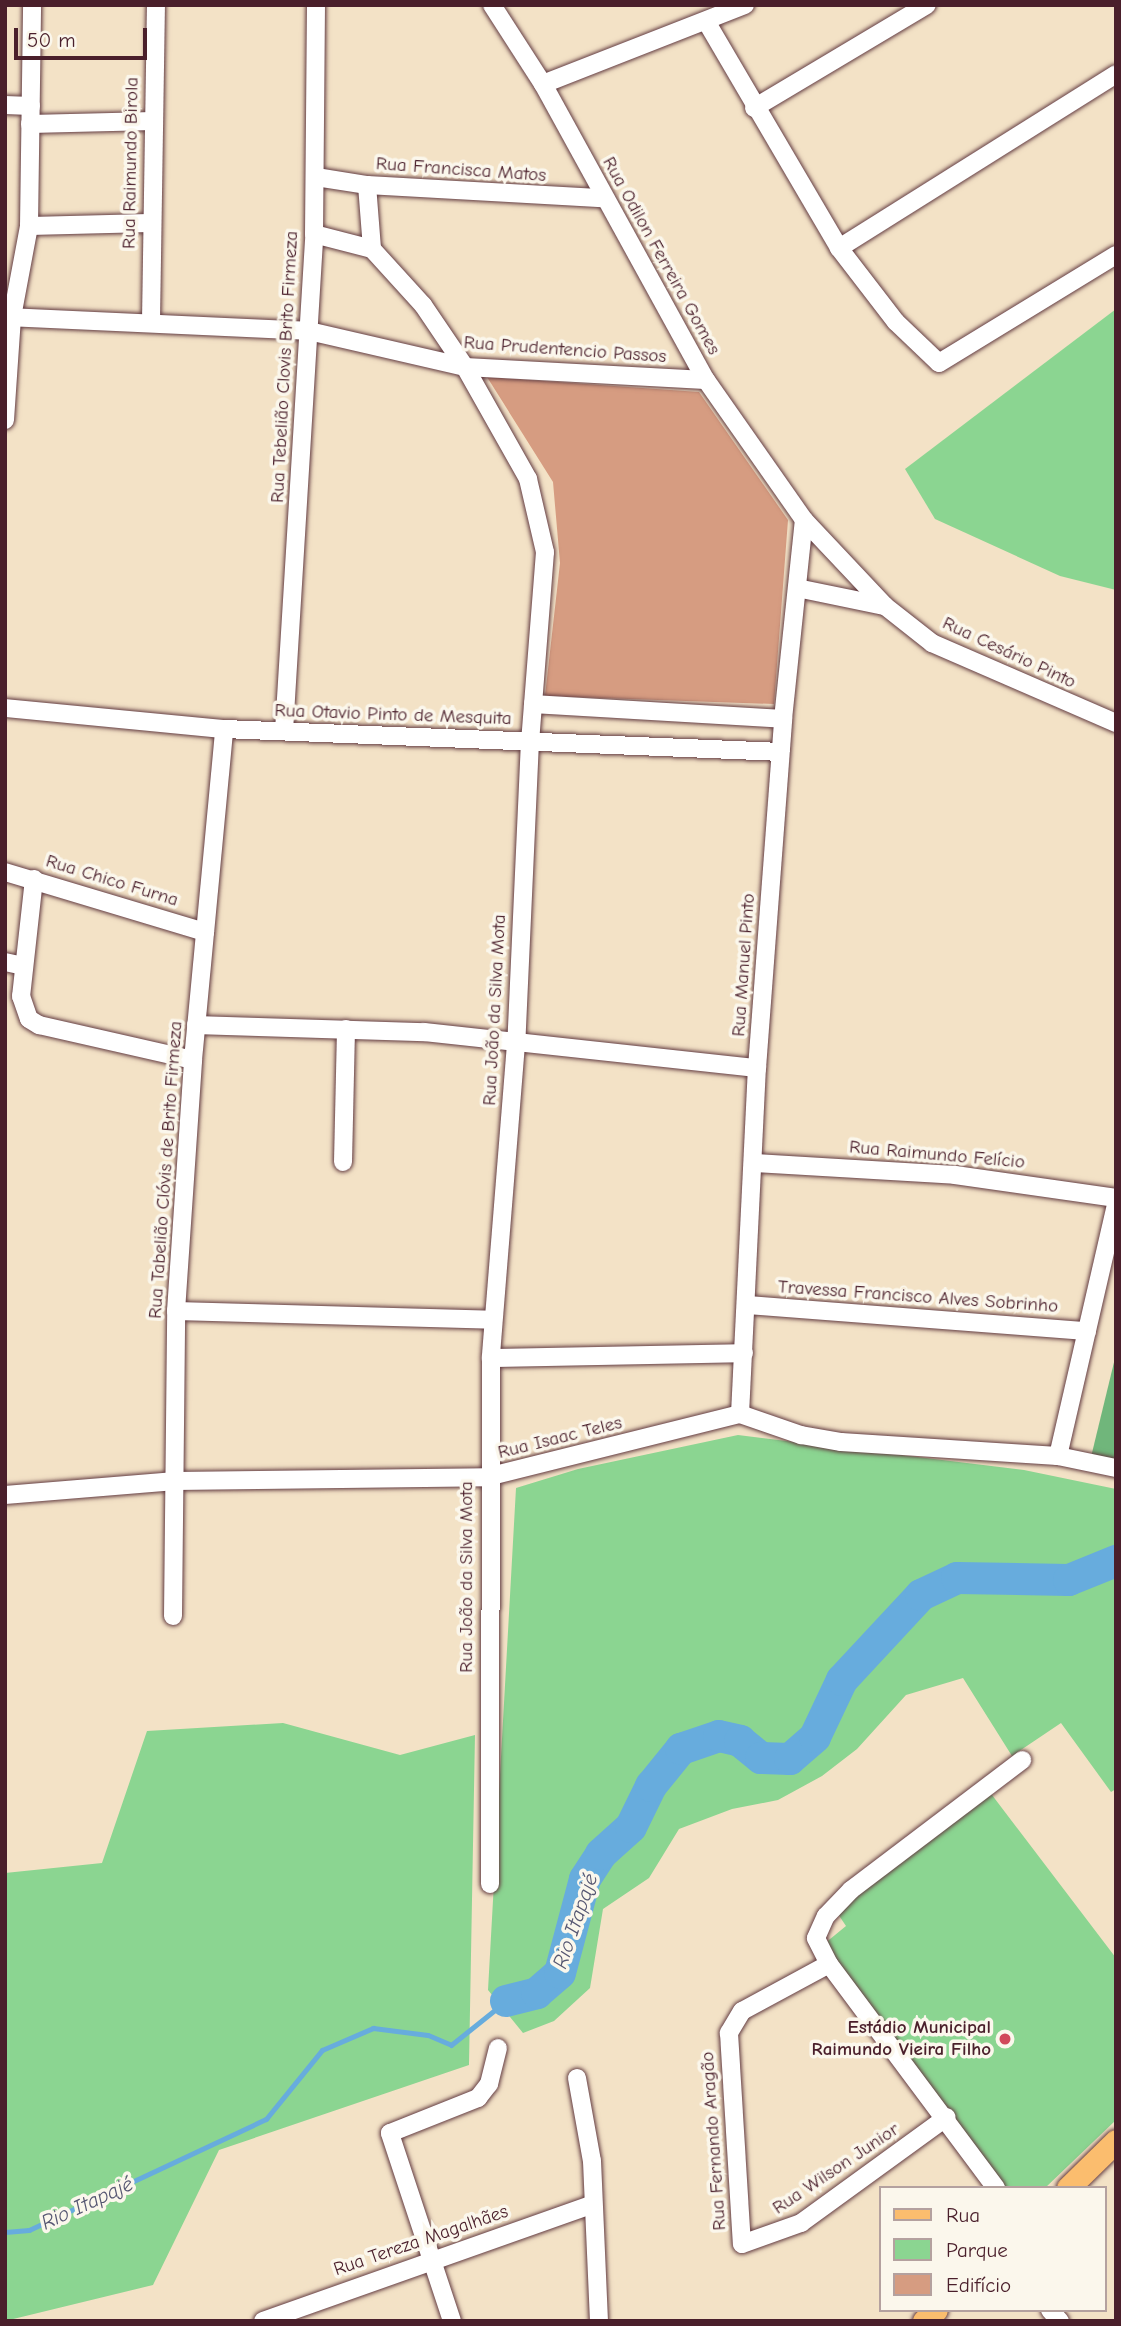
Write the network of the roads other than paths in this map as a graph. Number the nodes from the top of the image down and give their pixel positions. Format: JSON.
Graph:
{"nodes":[{"id":1,"x":32,"y":5,"type":"edge"},
{"id":2,"x":156,"y":5,"type":"edge"},
{"id":3,"x":316,"y":5,"type":"edge"},
{"id":4,"x":492,"y":5,"type":"edge"},
{"id":5,"x":745,"y":5,"type":"edge"},
{"id":6,"x":927,"y":5,"type":"edge"},
{"id":7,"x":706,"y":21,"type":"junction"},
{"id":8,"x":1116,"y":75,"type":"edge"},
{"id":9,"x":543,"y":84,"type":"junction"},
{"id":10,"x":5,"y":104,"type":"edge"},
{"id":11,"x":754,"y":108,"type":"junction"},
{"id":12,"x":30,"y":115,"type":"junction"},
{"id":13,"x":153,"y":121,"type":"junction"},
{"id":14,"x":316,"y":177,"type":"junction"},
{"id":15,"x":367,"y":185,"type":"junction"},
{"id":16,"x":603,"y":198,"type":"junction"},
{"id":17,"x":150,"y":222,"type":"junction"},
{"id":18,"x":29,"y":226,"type":"junction"},
{"id":19,"x":314,"y":234,"type":"junction"},
{"id":20,"x":839,"y":248,"type":"junction"},
{"id":21,"x":372,"y":249,"type":"junction"},
{"id":22,"x":1116,"y":256,"type":"edge"},
{"id":23,"x":9,"y":317,"type":"edge"},
{"id":24,"x":151,"y":321,"type":"junction"},
{"id":25,"x":309,"y":331,"type":"junction"},
{"id":26,"x":465,"y":367,"type":"junction"},
{"id":27,"x":706,"y":380,"type":"junction"},
{"id":28,"x":5,"y":420,"type":"edge"},
{"id":29,"x":804,"y":520,"type":"junction"},
{"id":30,"x":797,"y":588,"type":"junction"},
{"id":31,"x":885,"y":606,"type":"junction"},
{"id":32,"x":533,"y":704,"type":"junction"},
{"id":33,"x":5,"y":708,"type":"edge"},
{"id":34,"x":783,"y":719,"type":"junction"},
{"id":35,"x":1116,"y":723,"type":"edge"},
{"id":36,"x":223,"y":729,"type":"junction"},
{"id":37,"x":284,"y":731,"type":"junction"},
{"id":38,"x":530,"y":741,"type":"junction"},
{"id":39,"x":781,"y":752,"type":"junction"},
{"id":40,"x":5,"y":872,"type":"edge"},
{"id":41,"x":34,"y":879,"type":"junction"},
{"id":42,"x":205,"y":932,"type":"junction"},
{"id":43,"x":5,"y":962,"type":"edge"},
{"id":44,"x":24,"y":966,"type":"junction"},
{"id":45,"x":196,"y":1025,"type":"junction"},
{"id":46,"x":346,"y":1029,"type":"junction"},
{"id":47,"x":516,"y":1044,"type":"junction"},
{"id":48,"x":193,"y":1060,"type":"junction"},
{"id":49,"x":757,"y":1068,"type":"junction"},
{"id":50,"x":343,"y":1161,"type":"dead end"},
{"id":51,"x":755,"y":1163,"type":"junction"},
{"id":52,"x":1116,"y":1198,"type":"edge"},
{"id":53,"x":1116,"y":1204,"type":"edge"},
{"id":54,"x":747,"y":1305,"type":"junction"},
{"id":55,"x":176,"y":1311,"type":"junction"},
{"id":56,"x":493,"y":1320,"type":"junction"},
{"id":57,"x":1087,"y":1331,"type":"junction"},
{"id":58,"x":744,"y":1353,"type":"junction"},
{"id":59,"x":491,"y":1358,"type":"junction"},
{"id":60,"x":740,"y":1414,"type":"junction"},
{"id":61,"x":1058,"y":1456,"type":"junction"},
{"id":62,"x":1116,"y":1468,"type":"edge"},
{"id":63,"x":487,"y":1477,"type":"junction"},
{"id":64,"x":174,"y":1481,"type":"junction"},
{"id":65,"x":5,"y":1495,"type":"edge"},
{"id":66,"x":173,"y":1616,"type":"dead end"},
{"id":67,"x":1022,"y":1760,"type":"dead end"},
{"id":68,"x":490,"y":1884,"type":"dead end"},
{"id":69,"x":829,"y":1964,"type":"junction"},
{"id":70,"x":498,"y":2049,"type":"dead end"},
{"id":71,"x":577,"y":2078,"type":"dead end"},
{"id":72,"x":947,"y":2117,"type":"junction"},
{"id":73,"x":1116,"y":2141,"type":"edge"},
{"id":74,"x":995,"y":2186,"type":"edge"},
{"id":75,"x":1070,"y":2186,"type":"edge"},
{"id":76,"x":593,"y":2204,"type":"junction"},
{"id":77,"x":742,"y":2244,"type":"joint"},
{"id":78,"x":432,"y":2258,"type":"junction"},
{"id":79,"x":287,"y":2316,"type":"edge"},
{"id":80,"x":263,"y":2321,"type":"edge"},
{"id":81,"x":452,"y":2321,"type":"edge"},
{"id":82,"x":598,"y":2321,"type":"edge"}],
"edges":[{"from":1,"to":12,"type":"street"},
{"from":2,"to":13,"type":"street","name":"Rua Raimundo Birola"},
{"from":3,"to":14,"type":"street","name":"Rua Tebelião Clovis Brito Firmeza"},
{"from":4,"to":9,"type":"street","name":"Rua Odilon Ferreira Gomes"},
{"from":5,"to":7,"type":"street"},
{"from":6,"to":11,"type":"street"},
{"from":7,"to":9,"type":"street"},
{"from":7,"to":11,"type":"street"},
{"from":8,"to":20,"type":"street"},
{"from":9,"to":16,"type":"street","name":"Rua Odilon Ferreira Gomes"},
{"from":10,"to":12,"type":"street"},
{"from":11,"to":20,"type":"street"},
{"from":12,"to":13,"type":"street"},
{"from":12,"to":18,"type":"street"},
{"from":13,"to":17,"type":"street","name":"Rua Raimundo Birola"},
{"from":14,"to":15,"type":"street","name":"Rua Francisca Matos"},
{"from":14,"to":19,"type":"street","name":"Rua Tebelião Clovis Brito Firmeza"},
{"from":15,"to":16,"type":"street","name":"Rua Francisca Matos"},
{"from":15,"to":21,"type":"street"},
{"from":16,"to":27,"type":"street","name":"Rua Odilon Ferreira Gomes"},
{"from":17,"to":18,"type":"street"},
{"from":17,"to":24,"type":"street","name":"Rua Raimundo Birola"},
{"from":18,"to":23,"type":"street"},
{"from":19,"to":21,"type":"street"},
{"from":19,"to":25,"type":"street","name":"Rua Tebelião Clovis Brito Firmeza"},
{"from":20,"to":22,"type":"street"},
{"from":21,"to":26,"type":"street","name":"Rua João da Silva Mota"},
{"from":23,"to":24,"type":"street","name":"Rua Prudentencio Passos"},
{"from":23,"to":28,"type":"street"},
{"from":24,"to":25,"type":"street","name":"Rua Prudentencio Passos"},
{"from":25,"to":26,"type":"street","name":"Rua Prudentencio Passos"},
{"from":25,"to":37,"type":"street","name":"Rua Tebelião Clovis Brito Firmeza"},
{"from":26,"to":27,"type":"street","name":"Rua Prudentencio Passos"},
{"from":26,"to":32,"type":"street","name":"Rua João da Silva Mota"},
{"from":27,"to":29,"type":"street","name":"Rua Odilon Ferreira Gomes"},
{"from":29,"to":30,"type":"street","name":"Rua Manuel Pinto"},
{"from":29,"to":31,"type":"street","name":"Rua Cesário Pinto"},
{"from":30,"to":31,"type":"street"},
{"from":30,"to":34,"type":"street","name":"Rua Manuel Pinto"},
{"from":31,"to":35,"type":"street","name":"Rua Cesário Pinto"},
{"from":32,"to":34,"type":"street","name":"Rua Otavio Pinto de Mesquita"},
{"from":32,"to":38,"type":"street","name":"Rua João da Silva Mota"},
{"from":33,"to":36,"type":"street","name":"Rua Otavio Pinto de Mesquita"},
{"from":34,"to":39,"type":"street","name":"Rua Manuel Pinto"},
{"from":36,"to":37,"type":"street","name":"Rua Otavio Pinto de Mesquita"},
{"from":36,"to":42,"type":"street","name":"Rua Tabelião Clóvis de Brito Firmeza"},
{"from":37,"to":38,"type":"street","name":"Rua Otavio Pinto de Mesquita"},
{"from":38,"to":39,"type":"street","name":"Rua Otavio Pinto de Mesquita"},
{"from":38,"to":47,"type":"street","name":"Rua João da Silva Mota"},
{"from":39,"to":49,"type":"street","name":"Rua Manuel Pinto"},
{"from":40,"to":41,"type":"street","name":"Rua Chico Furna"},
{"from":41,"to":42,"type":"street","name":"Rua Chico Furna"},
{"from":41,"to":44,"type":"street"},
{"from":42,"to":45,"type":"street","name":"Rua Tabelião Clóvis de Brito Firmeza"},
{"from":43,"to":44,"type":"street"},
{"from":44,"to":48,"type":"street"},
{"from":45,"to":46,"type":"street"},
{"from":45,"to":48,"type":"street","name":"Rua Tabelião Clóvis de Brito Firmeza"},
{"from":46,"to":47,"type":"street"},
{"from":46,"to":50,"type":"street"},
{"from":47,"to":49,"type":"street"},
{"from":47,"to":56,"type":"street","name":"Rua João da Silva Mota"},
{"from":48,"to":55,"type":"street","name":"Rua Tabelião Clóvis de Brito Firmeza"},
{"from":49,"to":51,"type":"street","name":"Rua Manuel Pinto"},
{"from":51,"to":52,"type":"street","name":"Rua Raimundo Felício"},
{"from":51,"to":54,"type":"street","name":"Rua Manuel Pinto"},
{"from":53,"to":57,"type":"street"},
{"from":54,"to":57,"type":"street","name":"Travessa Francisco Alves Sobrinho"},
{"from":54,"to":58,"type":"street","name":"Rua Manuel Pinto"},
{"from":55,"to":56,"type":"street"},
{"from":55,"to":64,"type":"street","name":"Rua Tabelião Clóvis de Brito Firmeza"},
{"from":56,"to":59,"type":"street","name":"Rua João da Silva Mota"},
{"from":57,"to":61,"type":"street"},
{"from":58,"to":59,"type":"street"},
{"from":58,"to":60,"type":"street","name":"Rua Manuel Pinto"},
{"from":59,"to":63,"type":"street","name":"Rua João da Silva Mota"},
{"from":60,"to":61,"type":"street"},
{"from":60,"to":63,"type":"street","name":"Rua Isaac Teles"},
{"from":61,"to":62,"type":"street"},
{"from":63,"to":64,"type":"street","name":"Rua Isaac Teles"},
{"from":63,"to":68,"type":"street","name":"Rua João da Silva Mota"},
{"from":64,"to":65,"type":"street","name":"Rua Isaac Teles"},
{"from":64,"to":66,"type":"street","name":"Rua Tabelião Clóvis de Brito Firmeza"},
{"from":67,"to":69,"type":"street"},
{"from":69,"to":72,"type":"street"},
{"from":69,"to":77,"type":"street","name":"Rua Fernando Aragão"},
{"from":70,"to":78,"type":"street"},
{"from":71,"to":76,"type":"street"},
{"from":72,"to":74,"type":"street"},
{"from":72,"to":77,"type":"street","name":"Rua Wilson Junior"},
{"from":73,"to":75,"type":"main road"},
{"from":76,"to":78,"type":"street","name":"Rua Tereza Magalhães"},
{"from":76,"to":82,"type":"street"},
{"from":78,"to":79,"type":"street","name":"Rua Tereza Magalhães"},
{"from":78,"to":81,"type":"street"},
{"from":79,"to":80,"type":"street","name":"Rua Tereza Magalhães"}]}
